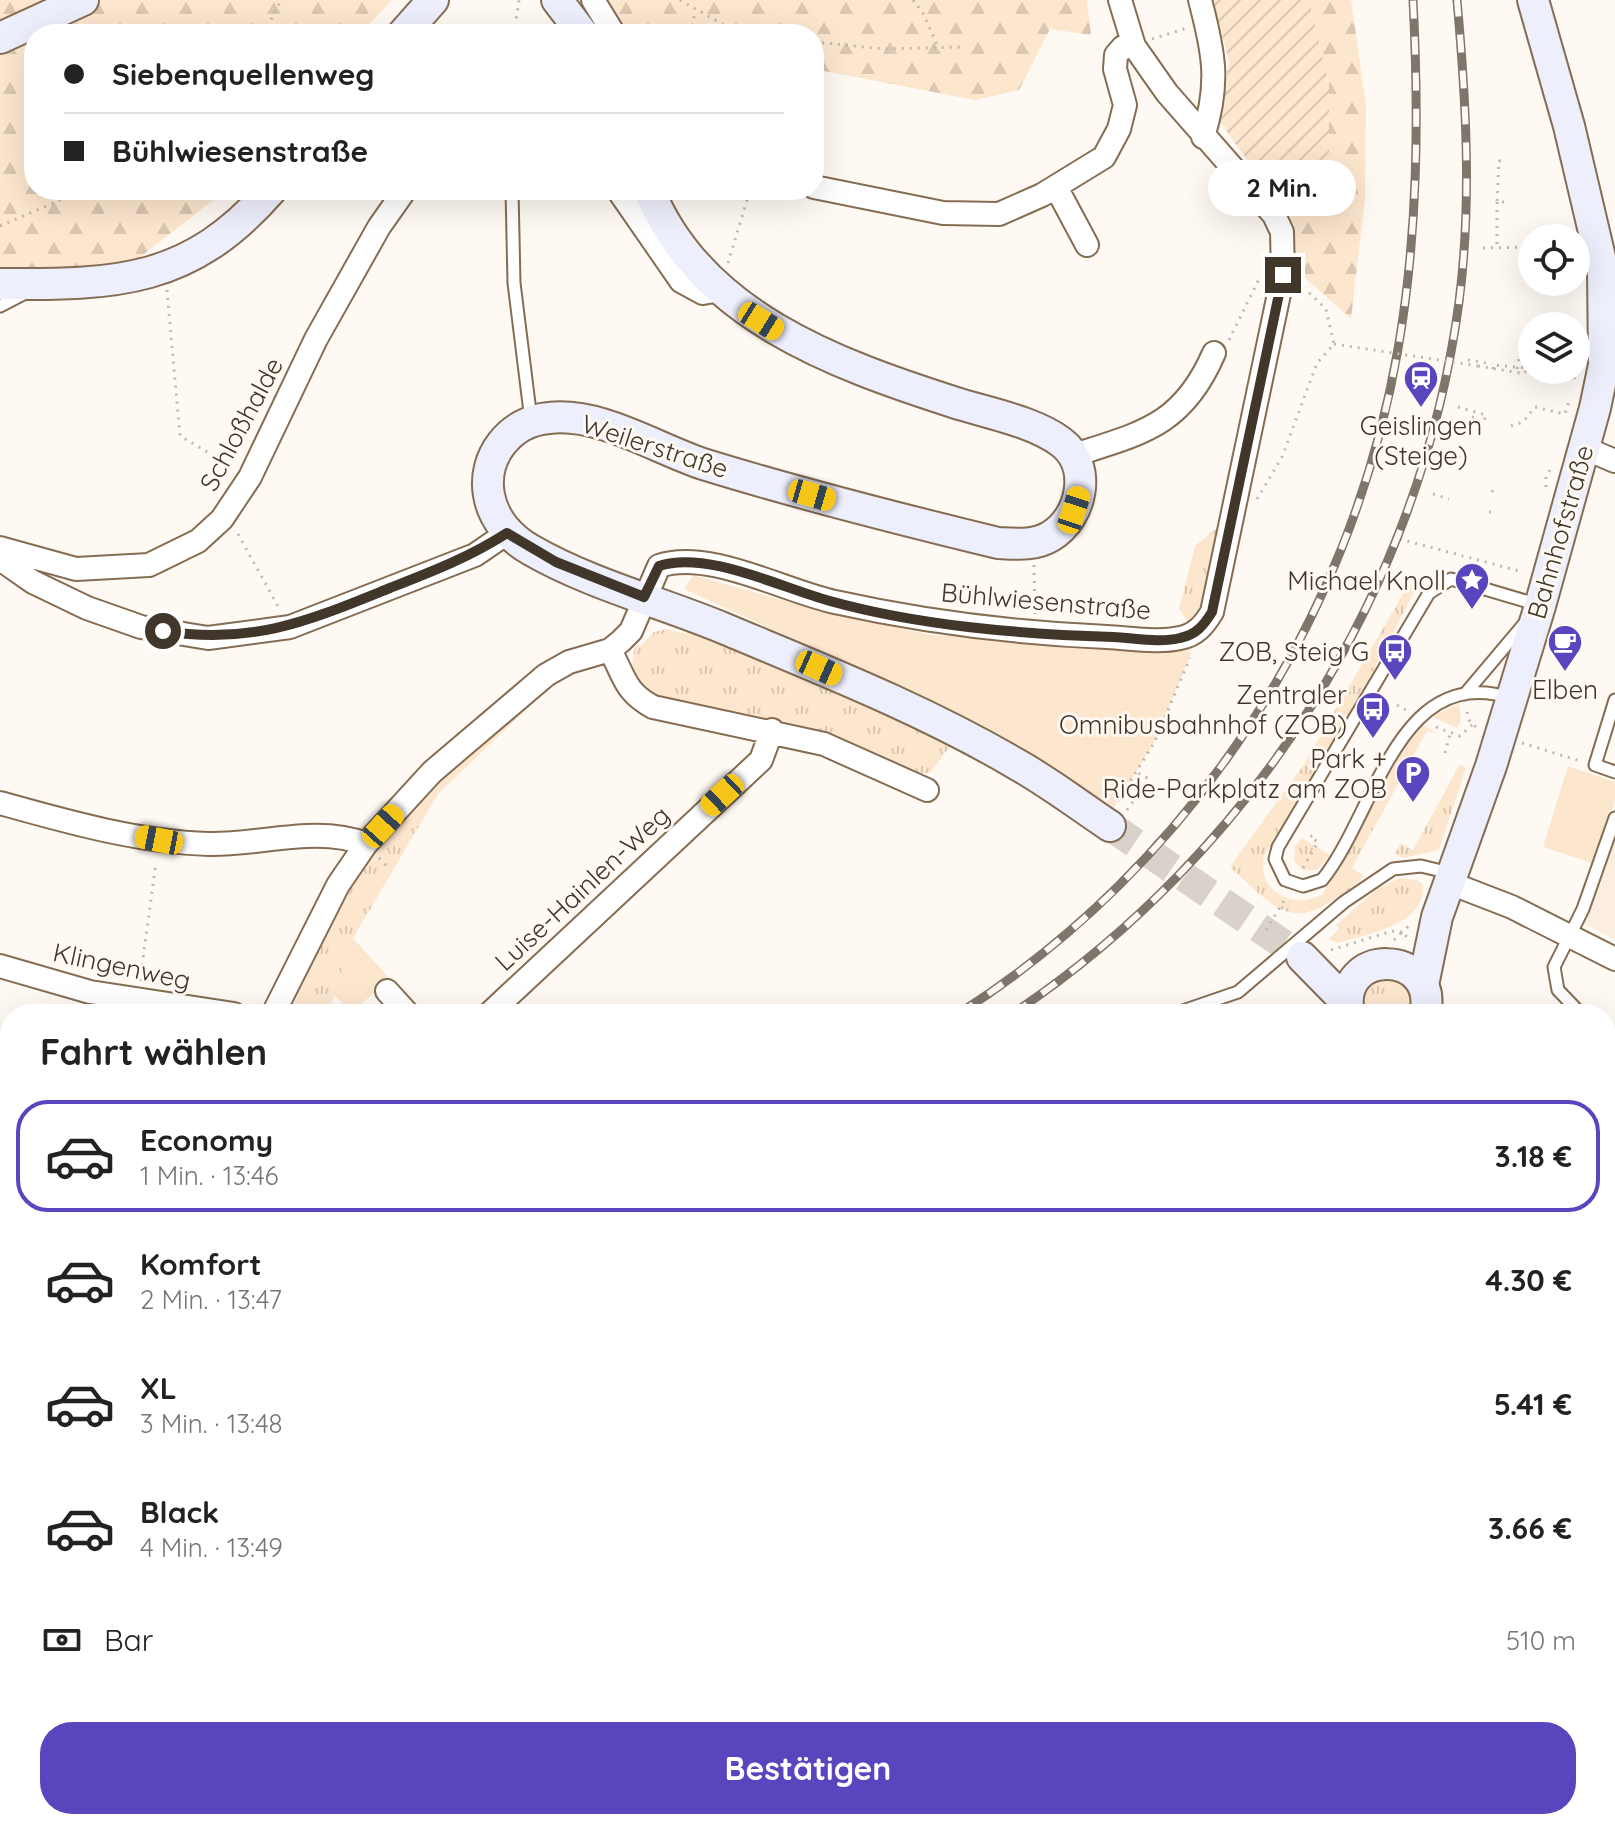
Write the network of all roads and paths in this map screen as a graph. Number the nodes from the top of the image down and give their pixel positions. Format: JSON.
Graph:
{"nodes":[{"id":1,"x":83,"y":0,"type":"edge"},
{"id":2,"x":281,"y":0,"type":"edge"},
{"id":3,"x":433,"y":0,"type":"edge"},
{"id":4,"x":519,"y":0,"type":"edge"},
{"id":5,"x":557,"y":0,"type":"edge"},
{"id":6,"x":593,"y":0,"type":"edge"},
{"id":7,"x":680,"y":0,"type":"edge"},
{"id":8,"x":913,"y":0,"type":"edge"},
{"id":9,"x":1120,"y":0,"type":"edge"},
{"id":10,"x":1200,"y":0,"type":"edge"},
{"id":11,"x":1533,"y":0,"type":"edge"},
{"id":12,"x":695,"y":11,"type":"junction"},
{"id":13,"x":31,"y":24,"type":"edge"},
{"id":14,"x":269,"y":24,"type":"edge"},
{"id":15,"x":412,"y":24,"type":"edge"},
{"id":16,"x":515,"y":24,"type":"edge"},
{"id":17,"x":575,"y":24,"type":"edge"},
{"id":18,"x":608,"y":24,"type":"edge"},
{"id":19,"x":693,"y":24,"type":"edge"},
{"id":20,"x":722,"y":24,"type":"edge"},
{"id":21,"x":24,"y":27,"type":"edge"},
{"id":22,"x":1176,"y":31,"type":"dead end"},
{"id":23,"x":0,"y":38,"type":"edge"},
{"id":24,"x":824,"y":43,"type":"edge"},
{"id":25,"x":1140,"y":44,"type":"junction"},
{"id":26,"x":964,"y":47,"type":"dead end"},
{"id":27,"x":939,"y":49,"type":"junction"},
{"id":28,"x":1203,"y":137,"type":"junction"},
{"id":29,"x":1505,"y":162,"type":"dead end"},
{"id":30,"x":1056,"y":187,"type":"junction"},
{"id":31,"x":824,"y":189,"type":"edge"},
{"id":32,"x":60,"y":200,"type":"edge"},
{"id":33,"x":261,"y":200,"type":"edge"},
{"id":34,"x":398,"y":200,"type":"edge"},
{"id":35,"x":512,"y":200,"type":"edge"},
{"id":36,"x":625,"y":200,"type":"edge"},
{"id":37,"x":654,"y":200,"type":"edge"},
{"id":38,"x":747,"y":200,"type":"edge"},
{"id":39,"x":1497,"y":202,"type":"junction"},
{"id":40,"x":1504,"y":202,"type":"dead end"},
{"id":41,"x":0,"y":226,"type":"edge"},
{"id":42,"x":1087,"y":245,"type":"dead end"},
{"id":43,"x":1518,"y":247,"type":"edge"},
{"id":44,"x":1483,"y":248,"type":"dead end"},
{"id":45,"x":1497,"y":248,"type":"junction"},
{"id":46,"x":1273,"y":272,"type":"junction"},
{"id":47,"x":0,"y":284,"type":"edge"},
{"id":48,"x":42,"y":284,"type":"junction"},
{"id":49,"x":720,"y":290,"type":"junction"},
{"id":50,"x":170,"y":305,"type":"dead end"},
{"id":51,"x":0,"y":306,"type":"edge"},
{"id":52,"x":1610,"y":309,"type":"edge"},
{"id":53,"x":1334,"y":344,"type":"junction"},
{"id":54,"x":1214,"y":353,"type":"joint"},
{"id":55,"x":1468,"y":360,"type":"dead end"},
{"id":56,"x":1493,"y":367,"type":"junction"},
{"id":57,"x":1518,"y":371,"type":"edge"},
{"id":58,"x":1568,"y":402,"type":"dead end"},
{"id":59,"x":1458,"y":407,"type":"dead end"},
{"id":60,"x":1472,"y":417,"type":"dead end"},
{"id":61,"x":531,"y":421,"type":"junction"},
{"id":62,"x":1511,"y":426,"type":"dead end"},
{"id":63,"x":1584,"y":448,"type":"junction"},
{"id":64,"x":1460,"y":452,"type":"dead end"},
{"id":65,"x":1074,"y":455,"type":"junction"},
{"id":66,"x":1445,"y":456,"type":"dead end"},
{"id":67,"x":1615,"y":461,"type":"edge"},
{"id":68,"x":250,"y":477,"type":"junction"},
{"id":69,"x":1546,"y":477,"type":"dead end"},
{"id":70,"x":1496,"y":486,"type":"dead end"},
{"id":71,"x":1492,"y":492,"type":"dead end"},
{"id":72,"x":1433,"y":494,"type":"dead end"},
{"id":73,"x":1449,"y":499,"type":"dead end"},
{"id":74,"x":1542,"y":501,"type":"dead end"},
{"id":75,"x":1232,"y":524,"type":"junction"},
{"id":76,"x":507,"y":533,"type":"junction"},
{"id":77,"x":239,"y":535,"type":"dead end"},
{"id":78,"x":1392,"y":537,"type":"dead end"},
{"id":79,"x":0,"y":548,"type":"edge"},
{"id":80,"x":1526,"y":558,"type":"dead end"},
{"id":81,"x":0,"y":559,"type":"edge"},
{"id":82,"x":1034,"y":566,"type":"dead end"},
{"id":83,"x":644,"y":597,"type":"junction"},
{"id":84,"x":1540,"y":606,"type":"junction"},
{"id":85,"x":1035,"y":613,"type":"dead end"},
{"id":86,"x":290,"y":627,"type":"junction"},
{"id":87,"x":1191,"y":635,"type":"junction"},
{"id":88,"x":610,"y":650,"type":"junction"},
{"id":89,"x":1499,"y":655,"type":"junction"},
{"id":90,"x":1465,"y":694,"type":"junction"},
{"id":91,"x":1512,"y":698,"type":"junction"},
{"id":92,"x":1615,"y":700,"type":"edge"},
{"id":93,"x":772,"y":730,"type":"junction"},
{"id":94,"x":1450,"y":734,"type":"dead end"},
{"id":95,"x":1511,"y":740,"type":"junction"},
{"id":96,"x":1445,"y":753,"type":"dead end"},
{"id":97,"x":1578,"y":761,"type":"dead end"},
{"id":98,"x":1615,"y":772,"type":"edge"},
{"id":99,"x":927,"y":790,"type":"dead end"},
{"id":100,"x":0,"y":803,"type":"edge"},
{"id":101,"x":1112,"y":816,"type":"joint"},
{"id":102,"x":1615,"y":818,"type":"edge"},
{"id":103,"x":1314,"y":835,"type":"dead end"},
{"id":104,"x":366,"y":844,"type":"junction"},
{"id":105,"x":1309,"y":857,"type":"dead end"},
{"id":106,"x":154,"y":877,"type":"dead end"},
{"id":107,"x":1452,"y":878,"type":"junction"},
{"id":108,"x":1291,"y":890,"type":"dead end"},
{"id":109,"x":1437,"y":917,"type":"junction"},
{"id":110,"x":1266,"y":930,"type":"dead end"},
{"id":111,"x":1392,"y":931,"type":"dead end"},
{"id":112,"x":1571,"y":935,"type":"junction"},
{"id":113,"x":1311,"y":955,"type":"junction"},
{"id":114,"x":1615,"y":959,"type":"edge"},
{"id":115,"x":0,"y":966,"type":"edge"},
{"id":116,"x":1375,"y":968,"type":"junction"},
{"id":117,"x":387,"y":991,"type":"dead end"},
{"id":118,"x":138,"y":1001,"type":"junction"},
{"id":119,"x":160,"y":1004,"type":"edge"},
{"id":120,"x":278,"y":1004,"type":"edge"},
{"id":121,"x":399,"y":1004,"type":"edge"},
{"id":122,"x":500,"y":1004,"type":"edge"},
{"id":123,"x":1203,"y":1004,"type":"edge"},
{"id":124,"x":1344,"y":1004,"type":"edge"},
{"id":125,"x":1349,"y":1004,"type":"edge"},
{"id":126,"x":1425,"y":1004,"type":"edge"},
{"id":127,"x":1426,"y":1004,"type":"edge"},
{"id":128,"x":1571,"y":1004,"type":"edge"}],
"edges":[{"from":1,"to":13,"type":"street"},
{"from":2,"to":14,"type":"path"},
{"from":3,"to":15,"type":"street"},
{"from":4,"to":16,"type":"path"},
{"from":5,"to":17,"type":"street"},
{"from":6,"to":18,"type":"street"},
{"from":7,"to":12,"type":"path"},
{"from":8,"to":27,"type":"path"},
{"from":9,"to":25,"type":"street"},
{"from":10,"to":28,"type":"street"},
{"from":11,"to":52,"type":"street","name":"Bahnhofstraße"},
{"from":12,"to":19,"type":"path"},
{"from":12,"to":20,"type":"path"},
{"from":21,"to":23,"type":"street"},
{"from":22,"to":25,"type":"path"},
{"from":24,"to":27,"type":"path"},
{"from":25,"to":28,"type":"street"},
{"from":25,"to":30,"type":"street"},
{"from":26,"to":27,"type":"path"},
{"from":28,"to":46,"type":"street"},
{"from":29,"to":39,"type":"path"},
{"from":30,"to":31,"type":"street"},
{"from":30,"to":42,"type":"street"},
{"from":32,"to":41,"type":"path"},
{"from":33,"to":48,"type":"street"},
{"from":34,"to":68,"type":"street","name":"Schloßhalde"},
{"from":35,"to":61,"type":"lane"},
{"from":36,"to":49,"type":"street"},
{"from":37,"to":49,"type":"street"},
{"from":38,"to":49,"type":"path"},
{"from":39,"to":40,"type":"path"},
{"from":39,"to":45,"type":"path"},
{"from":43,"to":45,"type":"path"},
{"from":44,"to":45,"type":"path"},
{"from":46,"to":53,"type":"path"},
{"from":46,"to":54,"type":"path"},
{"from":46,"to":75,"type":"street"},
{"from":47,"to":48,"type":"street"},
{"from":48,"to":51,"type":"lane"},
{"from":49,"to":65,"type":"street"},
{"from":50,"to":68,"type":"path"},
{"from":52,"to":63,"type":"street","name":"Bahnhofstraße"},
{"from":53,"to":56,"type":"path","bridge":true},
{"from":53,"to":75,"type":"path"},
{"from":54,"to":65,"type":"street"},
{"from":55,"to":56,"type":"path"},
{"from":56,"to":57,"type":"path"},
{"from":58,"to":62,"type":"path"},
{"from":59,"to":60,"type":"path"},
{"from":61,"to":65,"type":"street","name":"Weilerstraße"},
{"from":61,"to":76,"type":"street"},
{"from":63,"to":67,"type":"street"},
{"from":63,"to":84,"type":"street","name":"Bahnhofstraße"},
{"from":64,"to":66,"type":"path"},
{"from":68,"to":79,"type":"street","name":"Schloßhalde"},
{"from":69,"to":74,"type":"path"},
{"from":70,"to":71,"type":"path"},
{"from":72,"to":73,"type":"path"},
{"from":75,"to":87,"type":"street"},
{"from":76,"to":83,"type":"street"},
{"from":76,"to":86,"type":"street"},
{"from":77,"to":86,"type":"path"},
{"from":78,"to":80,"type":"path"},
{"from":81,"to":86,"type":"street"},
{"from":82,"to":85,"type":"path"},
{"from":83,"to":87,"type":"street","name":"Bühlwiesenstraße"},
{"from":83,"to":88,"type":"street","name":"Bühlwiesenstraße"},
{"from":83,"to":101,"type":"street"},
{"from":84,"to":89,"type":"lane"},
{"from":84,"to":90,"type":"lane"},
{"from":84,"to":91,"type":"street","name":"Bahnhofstraße"},
{"from":87,"to":101,"type":"path"},
{"from":88,"to":93,"type":"street"},
{"from":88,"to":104,"type":"street"},
{"from":89,"to":90,"type":"lane"},
{"from":89,"to":91,"type":"lane"},
{"from":90,"to":91,"type":"lane"},
{"from":90,"to":95,"type":"path"},
{"from":91,"to":95,"type":"street","name":"Bahnhofstraße"},
{"from":92,"to":98,"type":"lane"},
{"from":93,"to":99,"type":"street"},
{"from":93,"to":122,"type":"street","name":"Luise-Hainlen-Weg"},
{"from":94,"to":96,"type":"path"},
{"from":95,"to":97,"type":"path"},
{"from":95,"to":107,"type":"street","name":"Bahnhofstraße"},
{"from":100,"to":104,"type":"street"},
{"from":102,"to":112,"type":"lane"},
{"from":103,"to":105,"type":"path"},
{"from":104,"to":120,"type":"street"},
{"from":106,"to":118,"type":"path"},
{"from":107,"to":109,"type":"street","name":"Bahnhofstraße"},
{"from":107,"to":112,"type":"street"},
{"from":107,"to":123,"type":"lane"},
{"from":108,"to":110,"type":"path"},
{"from":109,"to":116,"type":"street","name":"Bahnhofstraße"},
{"from":109,"to":127,"type":"street","name":"Bahnhofstraße"},
{"from":111,"to":113,"type":"path"},
{"from":112,"to":114,"type":"street"},
{"from":112,"to":128,"type":"lane"},
{"from":113,"to":116,"type":"street"},
{"from":113,"to":124,"type":"street"},
{"from":115,"to":118,"type":"street","name":"Klingenweg"},
{"from":116,"to":125,"type":"street"},
{"from":116,"to":126,"type":"street"},
{"from":117,"to":121,"type":"street"},
{"from":118,"to":119,"type":"street","name":"Klingenweg"}]}
